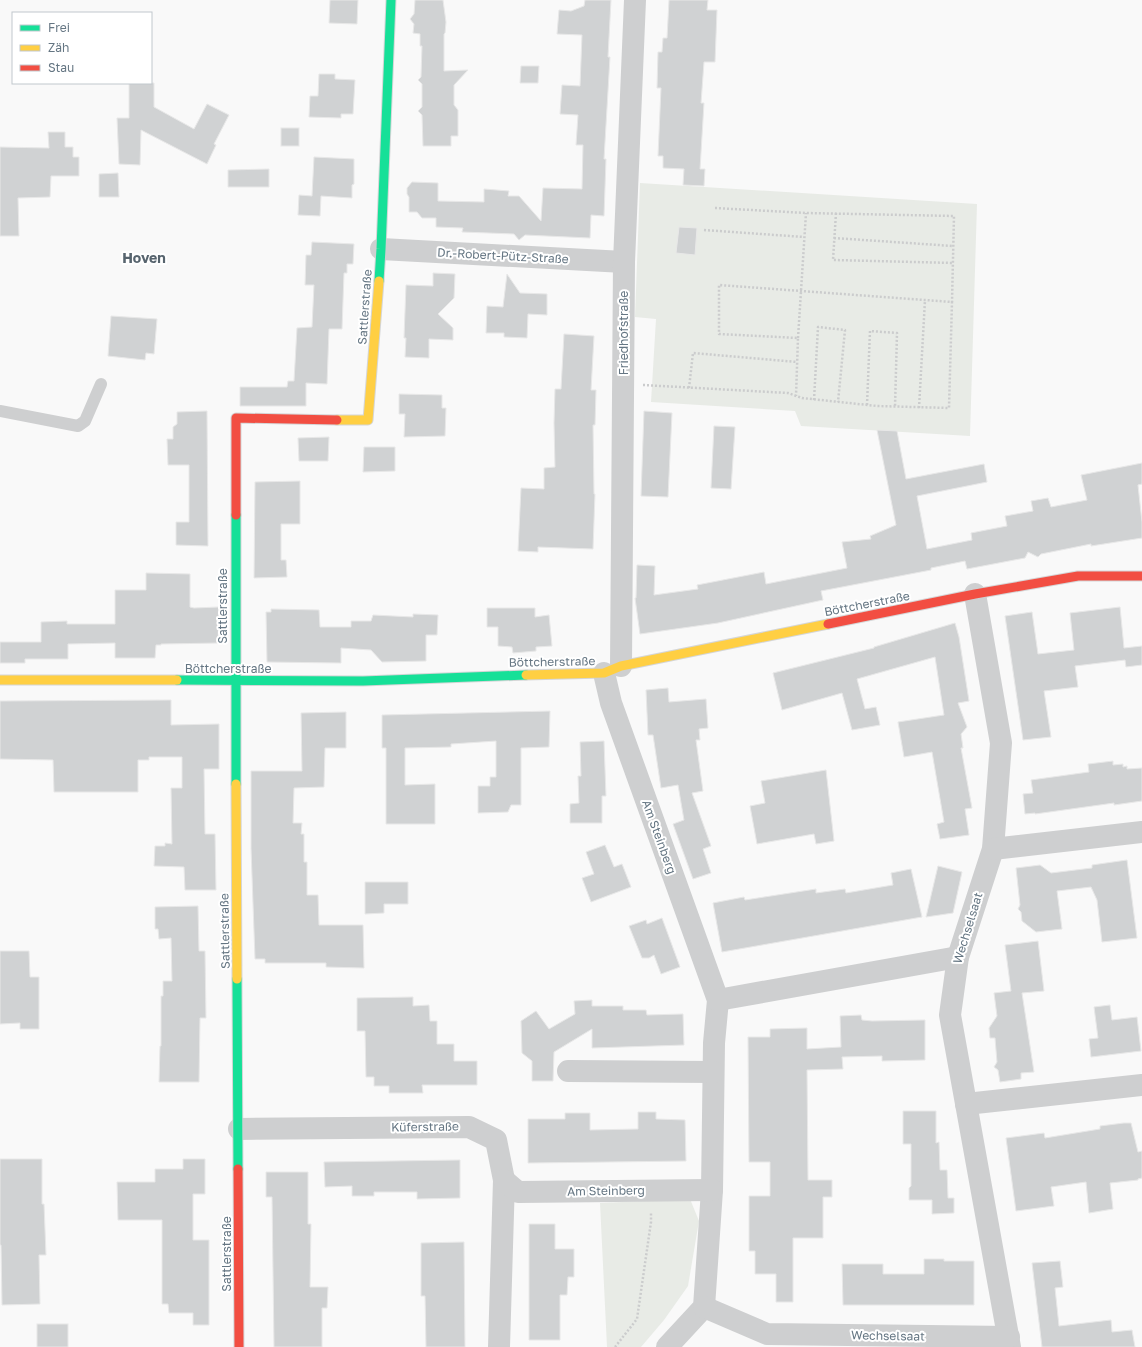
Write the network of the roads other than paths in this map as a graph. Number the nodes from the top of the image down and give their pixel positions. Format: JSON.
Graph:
{"nodes":[{"id":1,"x":391,"y":0,"type":"edge"},
{"id":2,"x":635,"y":0,"type":"edge"},
{"id":3,"x":381,"y":250,"type":"junction"},
{"id":4,"x":624,"y":262,"type":"junction"},
{"id":5,"x":101,"y":384,"type":"dead end"},
{"id":6,"x":0,"y":411,"type":"edge"},
{"id":7,"x":1142,"y":576,"type":"edge"},
{"id":8,"x":975,"y":594,"type":"junction"},
{"id":9,"x":613,"y":669,"type":"junction"},
{"id":10,"x":0,"y":680,"type":"edge"},
{"id":11,"x":235,"y":682,"type":"junction"},
{"id":12,"x":1142,"y":832,"type":"edge"},
{"id":13,"x":993,"y":849,"type":"junction"},
{"id":14,"x":958,"y":957,"type":"junction"},
{"id":15,"x":718,"y":1000,"type":"junction"},
{"id":16,"x":568,"y":1071,"type":"dead end"},
{"id":17,"x":713,"y":1072,"type":"junction"},
{"id":18,"x":1142,"y":1085,"type":"edge"},
{"id":19,"x":966,"y":1104,"type":"junction"},
{"id":20,"x":239,"y":1130,"type":"junction"},
{"id":21,"x":504,"y":1180,"type":"junction"},
{"id":22,"x":712,"y":1190,"type":"junction"},
{"id":23,"x":704,"y":1307,"type":"junction"},
{"id":24,"x":768,"y":1341,"type":"edge"},
{"id":25,"x":1009,"y":1342,"type":"edge"},
{"id":26,"x":240,"y":1347,"type":"edge"},
{"id":27,"x":499,"y":1347,"type":"edge"},
{"id":28,"x":667,"y":1347,"type":"edge"}],
"edges":[{"from":1,"to":3,"type":"street","name":"Sattlerstraße"},
{"from":2,"to":4,"type":"street","name":"Friedhofstraße"},
{"from":3,"to":4,"type":"street","name":"Dr.-Robert-Pütz-Straße"},
{"from":3,"to":11,"type":"street","name":"Sattlerstraße"},
{"from":4,"to":9,"type":"street","name":"Friedhofstraße"},
{"from":5,"to":6,"type":"lane"},
{"from":7,"to":8,"type":"street","name":"Böttcherstraße"},
{"from":8,"to":9,"type":"street","name":"Böttcherstraße"},
{"from":8,"to":13,"type":"street","name":"Wechselsaat"},
{"from":9,"to":11,"type":"street","name":"Böttcherstraße"},
{"from":9,"to":15,"type":"street","name":"Am Steinberg"},
{"from":10,"to":11,"type":"street","name":"Böttcherstraße"},
{"from":11,"to":20,"type":"street","name":"Sattlerstraße"},
{"from":12,"to":13,"type":"street"},
{"from":13,"to":14,"type":"street","name":"Wechselsaat"},
{"from":14,"to":15,"type":"street"},
{"from":14,"to":19,"type":"street","name":"Wechselsaat"},
{"from":15,"to":17,"type":"street","name":"Am Steinberg"},
{"from":16,"to":17,"type":"street"},
{"from":17,"to":22,"type":"street","name":"Am Steinberg"},
{"from":18,"to":19,"type":"street"},
{"from":19,"to":25,"type":"street","name":"Wechselsaat"},
{"from":20,"to":21,"type":"street","name":"Küferstraße"},
{"from":20,"to":26,"type":"street","name":"Sattlerstraße"},
{"from":21,"to":22,"type":"street","name":"Am Steinberg"},
{"from":21,"to":27,"type":"street","name":"Küferstraße"},
{"from":22,"to":23,"type":"street","name":"Am Steinberg"},
{"from":23,"to":24,"type":"street","name":"Wechselsaat"},
{"from":23,"to":28,"type":"street"},
{"from":24,"to":25,"type":"street","name":"Wechselsaat"}]}
